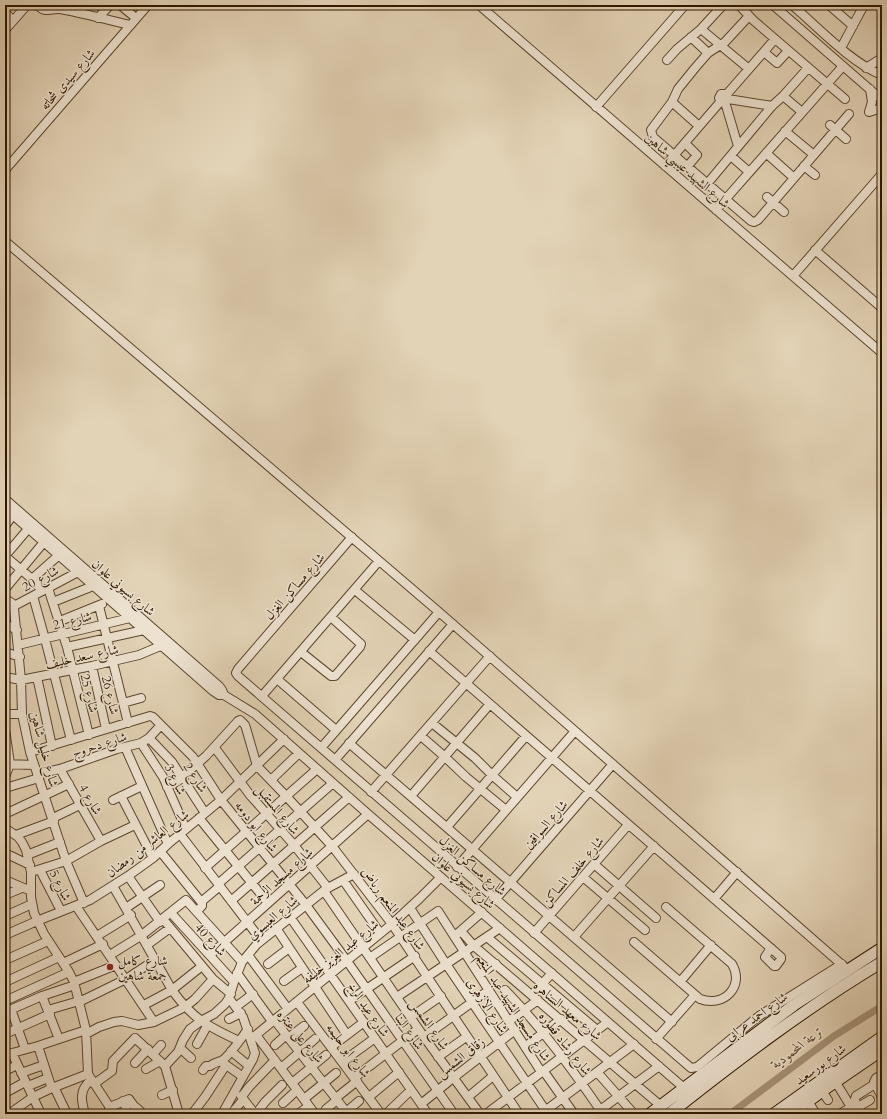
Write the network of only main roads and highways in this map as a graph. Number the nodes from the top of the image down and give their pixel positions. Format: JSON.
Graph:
{"nodes":[{"id":1,"x":882,"y":948,"type":"edge"},
{"id":2,"x":882,"y":962,"type":"edge"},
{"id":3,"x":882,"y":1037,"type":"edge"},
{"id":4,"x":882,"y":1050,"type":"edge"},
{"id":5,"x":650,"y":1114,"type":"edge"},
{"id":6,"x":668,"y":1114,"type":"edge"},
{"id":7,"x":774,"y":1114,"type":"edge"},
{"id":8,"x":790,"y":1114,"type":"edge"}],
"edges":[{"from":1,"to":5,"type":"main road","name":"شارع احمد عرابى"},
{"from":2,"to":6,"type":"main road","name":"شارع احمد عرابى"},
{"from":3,"to":7,"type":"main road","name":"شارع بورسعيد"},
{"from":4,"to":8,"type":"main road","name":"شارع بورسعيد"}]}
